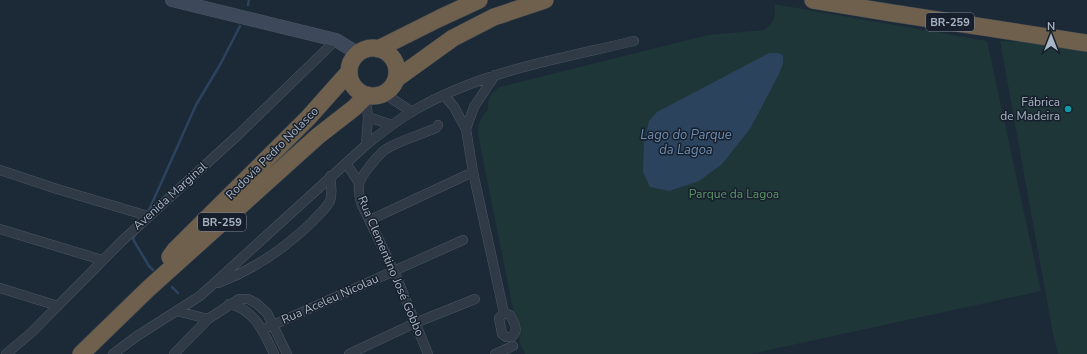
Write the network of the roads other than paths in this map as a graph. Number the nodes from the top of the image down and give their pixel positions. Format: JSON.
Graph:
{"nodes":[{"id":1,"x":172,"y":0,"type":"edge"},
{"id":2,"x":479,"y":0,"type":"edge"},
{"id":3,"x":545,"y":0,"type":"edge"},
{"id":4,"x":814,"y":0,"type":"edge"},
{"id":5,"x":336,"y":40,"type":"junction"},
{"id":6,"x":634,"y":41,"type":"dead end"},
{"id":7,"x":1087,"y":43,"type":"edge"},
{"id":8,"x":378,"y":49,"type":"junction"},
{"id":9,"x":359,"y":54,"type":"junction"},
{"id":10,"x":349,"y":72,"type":"junction"},
{"id":11,"x":495,"y":75,"type":"junction"},
{"id":12,"x":396,"y":79,"type":"junction"},
{"id":13,"x":385,"y":94,"type":"junction"},
{"id":14,"x":445,"y":96,"type":"junction"},
{"id":15,"x":364,"y":97,"type":"junction"},
{"id":16,"x":412,"y":112,"type":"junction"},
{"id":17,"x":368,"y":117,"type":"junction"},
{"id":18,"x":392,"y":125,"type":"junction"},
{"id":19,"x":438,"y":125,"type":"dead end"},
{"id":20,"x":466,"y":129,"type":"junction"},
{"id":21,"x":366,"y":145,"type":"junction"},
{"id":22,"x":346,"y":163,"type":"junction"},
{"id":23,"x":0,"y":170,"type":"edge"},
{"id":24,"x":473,"y":172,"type":"junction"},
{"id":25,"x":330,"y":176,"type":"junction"},
{"id":26,"x":359,"y":183,"type":"junction"},
{"id":27,"x":148,"y":216,"type":"junction"},
{"id":28,"x":370,"y":220,"type":"junction"},
{"id":29,"x":0,"y":229,"type":"edge"},
{"id":30,"x":463,"y":240,"type":"dead end"},
{"id":31,"x":102,"y":260,"type":"junction"},
{"id":32,"x":394,"y":271,"type":"junction"},
{"id":33,"x":212,"y":285,"type":"junction"},
{"id":34,"x":0,"y":288,"type":"edge"},
{"id":35,"x":148,"y":289,"type":"junction"},
{"id":36,"x":475,"y":299,"type":"dead end"},
{"id":37,"x":229,"y":304,"type":"junction"},
{"id":38,"x":58,"y":306,"type":"junction"},
{"id":39,"x":177,"y":311,"type":"junction"},
{"id":40,"x":504,"y":313,"type":"junction"},
{"id":41,"x":208,"y":319,"type":"junction"},
{"id":42,"x":415,"y":323,"type":"junction"},
{"id":43,"x":273,"y":324,"type":"junction"},
{"id":44,"x":262,"y":330,"type":"junction"},
{"id":45,"x":513,"y":346,"type":"edge"},
{"id":46,"x":6,"y":354,"type":"edge"},
{"id":47,"x":81,"y":354,"type":"edge"},
{"id":48,"x":113,"y":354,"type":"edge"},
{"id":49,"x":174,"y":354,"type":"edge"},
{"id":50,"x":274,"y":354,"type":"edge"},
{"id":51,"x":287,"y":354,"type":"edge"},
{"id":52,"x":349,"y":354,"type":"edge"},
{"id":53,"x":428,"y":354,"type":"edge"},
{"id":54,"x":495,"y":354,"type":"edge"}],
"edges":[{"from":1,"to":5,"type":"street"},
{"from":2,"to":8,"type":"highway"},
{"from":3,"to":12,"type":"highway"},
{"from":4,"to":7,"type":"highway","number":"BR-259"},
{"from":5,"to":9,"type":"street"},
{"from":5,"to":27,"type":"street","name":"Avenida Marginal"},
{"from":6,"to":11,"type":"street"},
{"from":8,"to":9,"type":"highway"},
{"from":8,"to":12,"type":"highway"},
{"from":9,"to":10,"type":"highway"},
{"from":10,"to":15,"type":"highway"},
{"from":10,"to":35,"type":"highway","name":"Rodovia Pedro Nolasco","number":"BR-259"},
{"from":11,"to":14,"type":"street"},
{"from":11,"to":20,"type":"street"},
{"from":12,"to":13,"type":"highway"},
{"from":13,"to":15,"type":"highway"},
{"from":13,"to":16,"type":"street"},
{"from":14,"to":16,"type":"street"},
{"from":14,"to":20,"type":"street"},
{"from":15,"to":17,"type":"street"},
{"from":15,"to":35,"type":"highway","name":"Rodovia Pedro Nolasco","number":"BR-259"},
{"from":16,"to":18,"type":"street"},
{"from":17,"to":18,"type":"street"},
{"from":17,"to":21,"type":"street"},
{"from":18,"to":21,"type":"street"},
{"from":19,"to":26,"type":"street","name":"Rua Clementino José Gobbo"},
{"from":20,"to":24,"type":"street"},
{"from":21,"to":22,"type":"street"},
{"from":22,"to":25,"type":"street"},
{"from":22,"to":26,"type":"street"},
{"from":23,"to":27,"type":"street"},
{"from":24,"to":28,"type":"street"},
{"from":24,"to":40,"type":"street"},
{"from":25,"to":33,"type":"street"},
{"from":25,"to":33,"type":"street"},
{"from":26,"to":28,"type":"street","name":"Rua Clementino José Gobbo"},
{"from":27,"to":31,"type":"street","name":"Avenida Marginal"},
{"from":28,"to":32,"type":"street","name":"Rua Clementino José Gobbo"},
{"from":29,"to":31,"type":"street"},
{"from":30,"to":32,"type":"street","name":"Rua Aceleu Nicolau"},
{"from":31,"to":38,"type":"street","name":"Avenida Marginal"},
{"from":32,"to":42,"type":"street","name":"Rua Clementino José Gobbo"},
{"from":32,"to":43,"type":"street","name":"Rua Aceleu Nicolau"},
{"from":33,"to":39,"type":"street"},
{"from":34,"to":38,"type":"street"},
{"from":35,"to":47,"type":"highway","name":"Rodovia Pedro Nolasco","number":"BR-259"},
{"from":36,"to":42,"type":"street"},
{"from":37,"to":41,"type":"street"},
{"from":37,"to":43,"type":"street"},
{"from":37,"to":44,"type":"street"},
{"from":38,"to":46,"type":"street","name":"Avenida Marginal"},
{"from":39,"to":41,"type":"street"},
{"from":39,"to":48,"type":"street"},
{"from":40,"to":45,"type":"street"},
{"from":40,"to":45,"type":"street"},
{"from":41,"to":49,"type":"street"},
{"from":42,"to":52,"type":"street"},
{"from":42,"to":53,"type":"street","name":"Rua Clementino José Gobbo"},
{"from":43,"to":44,"type":"street","name":"Rua Aceleu Nicolau"},
{"from":43,"to":51,"type":"street"},
{"from":44,"to":50,"type":"street"},
{"from":45,"to":54,"type":"street"}]}
